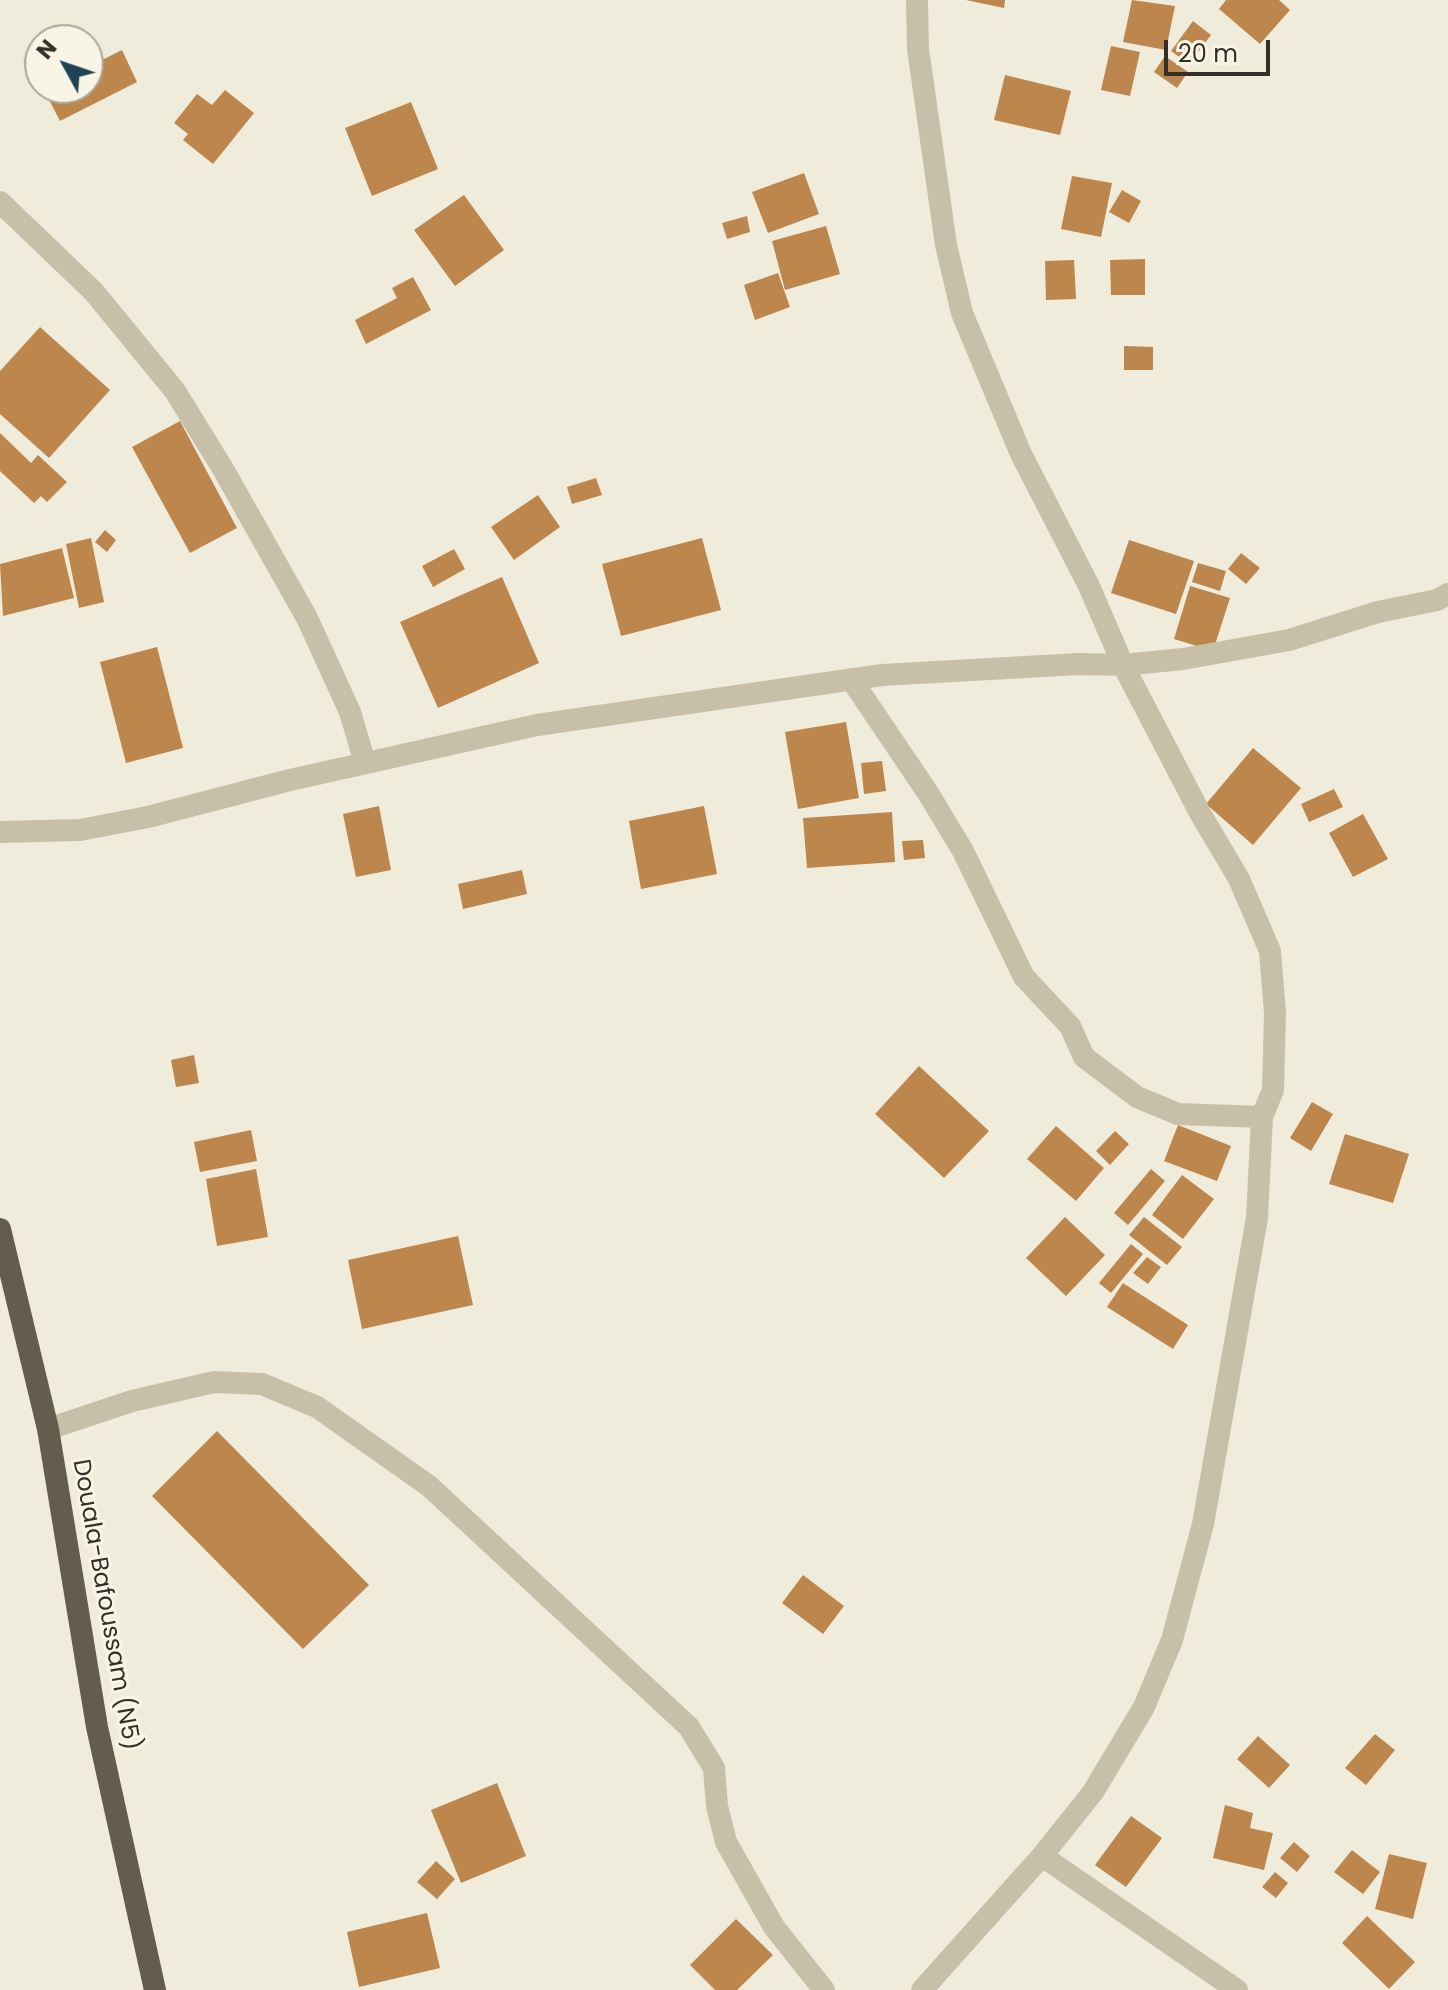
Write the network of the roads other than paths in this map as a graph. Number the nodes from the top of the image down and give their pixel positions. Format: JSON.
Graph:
{"nodes":[{"id":1,"x":917,"y":0,"type":"edge"},
{"id":2,"x":0,"y":202,"type":"edge"},
{"id":3,"x":1448,"y":594,"type":"edge"},
{"id":4,"x":1123,"y":665,"type":"junction"},
{"id":5,"x":851,"y":679,"type":"junction"},
{"id":6,"x":365,"y":763,"type":"junction"},
{"id":7,"x":0,"y":832,"type":"edge"},
{"id":8,"x":1262,"y":1117,"type":"junction"},
{"id":9,"x":0,"y":1229,"type":"edge"},
{"id":10,"x":48,"y":1429,"type":"junction"},
{"id":11,"x":1042,"y":1856,"type":"junction"},
{"id":12,"x":155,"y":1990,"type":"edge"},
{"id":13,"x":824,"y":1990,"type":"edge"},
{"id":14,"x":922,"y":1990,"type":"edge"},
{"id":15,"x":1237,"y":1990,"type":"edge"}],
"edges":[{"from":1,"to":4,"type":"street"},
{"from":2,"to":6,"type":"street"},
{"from":3,"to":4,"type":"street"},
{"from":4,"to":5,"type":"street"},
{"from":4,"to":8,"type":"street"},
{"from":5,"to":6,"type":"street"},
{"from":5,"to":8,"type":"street"},
{"from":6,"to":7,"type":"street"},
{"from":8,"to":11,"type":"street"},
{"from":9,"to":10,"type":"highway","name":"Douala-Bafoussam (N5)"},
{"from":10,"to":12,"type":"highway","name":"Douala-Bafoussam (N5)"},
{"from":10,"to":13,"type":"street"},
{"from":11,"to":14,"type":"street"},
{"from":11,"to":15,"type":"street"}]}
